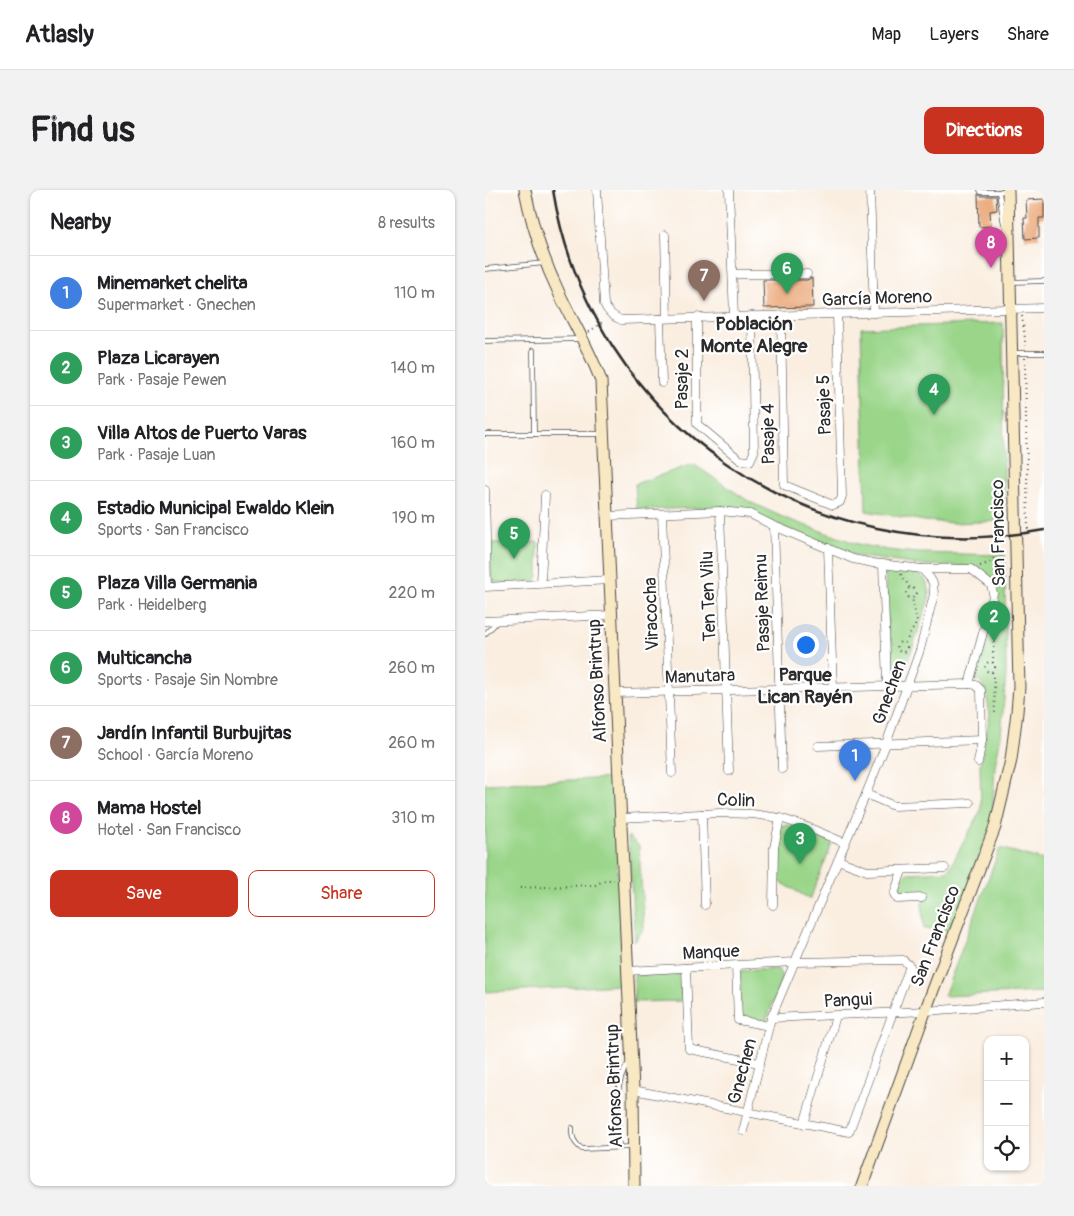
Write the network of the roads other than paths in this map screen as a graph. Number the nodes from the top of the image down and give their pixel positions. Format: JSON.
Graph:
{"nodes":[{"id":1,"x":525,"y":190,"type":"edge"},
{"id":2,"x":597,"y":190,"type":"edge"},
{"id":3,"x":729,"y":190,"type":"edge"},
{"id":4,"x":871,"y":190,"type":"edge"},
{"id":5,"x":979,"y":190,"type":"edge"},
{"id":6,"x":1004,"y":191,"type":"edge"},
{"id":7,"x":665,"y":235,"type":"dead end"},
{"id":8,"x":546,"y":263,"type":"junction"},
{"id":9,"x":485,"y":269,"type":"edge"},
{"id":10,"x":733,"y":274,"type":"junction"},
{"id":11,"x":807,"y":274,"type":"dead end"},
{"id":12,"x":1044,"y":281,"type":"edge"},
{"id":13,"x":1010,"y":282,"type":"junction"},
{"id":14,"x":1044,"y":308,"type":"edge"},
{"id":15,"x":1016,"y":309,"type":"junction"},
{"id":16,"x":874,"y":313,"type":"junction"},
{"id":17,"x":837,"y":314,"type":"junction"},
{"id":18,"x":781,"y":315,"type":"junction"},
{"id":19,"x":735,"y":316,"type":"junction"},
{"id":20,"x":752,"y":316,"type":"junction"},
{"id":21,"x":664,"y":318,"type":"junction"},
{"id":22,"x":697,"y":318,"type":"junction"},
{"id":23,"x":582,"y":338,"type":"junction"},
{"id":24,"x":485,"y":341,"type":"edge"},
{"id":25,"x":533,"y":350,"type":"dead end"},
{"id":26,"x":1012,"y":353,"type":"junction"},
{"id":27,"x":1044,"y":353,"type":"edge"},
{"id":28,"x":662,"y":383,"type":"dead end"},
{"id":29,"x":485,"y":434,"type":"edge"},
{"id":30,"x":534,"y":434,"type":"junction"},
{"id":31,"x":604,"y":434,"type":"junction"},
{"id":32,"x":485,"y":490,"type":"edge"},
{"id":33,"x":545,"y":495,"type":"dead end"},
{"id":34,"x":842,"y":496,"type":"joint"},
{"id":35,"x":720,"y":510,"type":"junction"},
{"id":36,"x":662,"y":514,"type":"junction"},
{"id":37,"x":607,"y":516,"type":"junction"},
{"id":38,"x":774,"y":526,"type":"junction"},
{"id":39,"x":828,"y":548,"type":"junction"},
{"id":40,"x":883,"y":564,"type":"junction"},
{"id":41,"x":923,"y":569,"type":"junction"},
{"id":42,"x":610,"y":580,"type":"junction"},
{"id":43,"x":541,"y":583,"type":"junction"},
{"id":44,"x":486,"y":585,"type":"edge"},
{"id":45,"x":612,"y":614,"type":"junction"},
{"id":46,"x":485,"y":621,"type":"edge"},
{"id":47,"x":498,"y":621,"type":"junction"},
{"id":48,"x":485,"y":634,"type":"edge"},
{"id":49,"x":969,"y":684,"type":"junction"},
{"id":50,"x":887,"y":686,"type":"junction"},
{"id":51,"x":907,"y":686,"type":"junction"},
{"id":52,"x":833,"y":688,"type":"junction"},
{"id":53,"x":779,"y":689,"type":"junction"},
{"id":54,"x":726,"y":691,"type":"junction"},
{"id":55,"x":669,"y":692,"type":"junction"},
{"id":56,"x":615,"y":694,"type":"junction"},
{"id":57,"x":982,"y":740,"type":"junction"},
{"id":58,"x":886,"y":744,"type":"junction"},
{"id":59,"x":818,"y":746,"type":"dead end"},
{"id":60,"x":978,"y":762,"type":"dead end"},
{"id":61,"x":782,"y":769,"type":"dead end"},
{"id":62,"x":729,"y":771,"type":"dead end"},
{"id":63,"x":672,"y":774,"type":"dead end"},
{"id":64,"x":866,"y":794,"type":"junction"},
{"id":65,"x":970,"y":803,"type":"dead end"},
{"id":66,"x":702,"y":814,"type":"junction"},
{"id":67,"x":621,"y":818,"type":"junction"},
{"id":68,"x":780,"y":818,"type":"junction"},
{"id":69,"x":845,"y":843,"type":"junction"},
{"id":70,"x":838,"y":860,"type":"junction"},
{"id":71,"x":945,"y":868,"type":"dead end"},
{"id":72,"x":902,"y":871,"type":"junction"},
{"id":73,"x":923,"y":898,"type":"dead end"},
{"id":74,"x":705,"y":905,"type":"dead end"},
{"id":75,"x":773,"y":905,"type":"dead end"},
{"id":76,"x":795,"y":962,"type":"junction"},
{"id":77,"x":736,"y":966,"type":"junction"},
{"id":78,"x":686,"y":968,"type":"junction"},
{"id":79,"x":627,"y":971,"type":"junction"},
{"id":80,"x":1044,"y":1002,"type":"edge"},
{"id":81,"x":926,"y":1011,"type":"junction"},
{"id":82,"x":893,"y":1013,"type":"junction"},
{"id":83,"x":836,"y":1016,"type":"junction"},
{"id":84,"x":770,"y":1022,"type":"junction"},
{"id":85,"x":631,"y":1060,"type":"junction"},
{"id":86,"x":759,"y":1063,"type":"junction"},
{"id":87,"x":633,"y":1090,"type":"junction"},
{"id":88,"x":747,"y":1112,"type":"junction"},
{"id":89,"x":804,"y":1124,"type":"junction"},
{"id":90,"x":572,"y":1128,"type":"dead end"},
{"id":91,"x":743,"y":1131,"type":"dead end"},
{"id":92,"x":634,"y":1147,"type":"junction"},
{"id":93,"x":619,"y":1148,"type":"junction"},
{"id":94,"x":634,"y":1186,"type":"edge"},
{"id":95,"x":862,"y":1186,"type":"edge"}],
"edges":[{"from":1,"to":8,"type":"main road","name":"Alfonso Brintrup"},
{"from":2,"to":21,"type":"street","name":"García Moreno"},
{"from":3,"to":10,"type":"street"},
{"from":4,"to":16,"type":"street"},
{"from":5,"to":6,"type":"lane"},
{"from":6,"to":13,"type":"main road","name":"San Francisco"},
{"from":7,"to":21,"type":"street"},
{"from":8,"to":9,"type":"lane"},
{"from":8,"to":23,"type":"main road","name":"Alfonso Brintrup"},
{"from":10,"to":11,"type":"street"},
{"from":10,"to":19,"type":"street"},
{"from":12,"to":13,"type":"lane"},
{"from":13,"to":15,"type":"main road","name":"San Francisco"},
{"from":14,"to":15,"type":"street","name":"García Moreno"},
{"from":15,"to":16,"type":"street","name":"García Moreno"},
{"from":15,"to":26,"type":"main road","name":"San Francisco"},
{"from":16,"to":17,"type":"street","name":"García Moreno"},
{"from":17,"to":18,"type":"street","name":"García Moreno"},
{"from":17,"to":34,"type":"street","name":"Pasaje 5"},
{"from":18,"to":20,"type":"street","name":"García Moreno"},
{"from":18,"to":34,"type":"street","name":"Pasaje 4"},
{"from":19,"to":20,"type":"street","name":"García Moreno"},
{"from":19,"to":22,"type":"street","name":"García Moreno"},
{"from":20,"to":22,"type":"street","name":"Pasaje 2"},
{"from":21,"to":22,"type":"street","name":"García Moreno"},
{"from":21,"to":28,"type":"street"},
{"from":23,"to":24,"type":"lane"},
{"from":23,"to":31,"type":"main road","name":"Alfonso Brintrup"},
{"from":25,"to":30,"type":"lane"},
{"from":26,"to":27,"type":"lane"},
{"from":26,"to":81,"type":"main road","name":"San Francisco"},
{"from":29,"to":30,"type":"lane"},
{"from":30,"to":31,"type":"lane"},
{"from":31,"to":37,"type":"main road","name":"Alfonso Brintrup"},
{"from":32,"to":44,"type":"street"},
{"from":33,"to":43,"type":"street"},
{"from":35,"to":36,"type":"street"},
{"from":35,"to":38,"type":"street"},
{"from":35,"to":54,"type":"street","name":"Ten Ten Vilu"},
{"from":36,"to":37,"type":"street"},
{"from":36,"to":55,"type":"street","name":"Viracocha"},
{"from":37,"to":42,"type":"main road","name":"Alfonso Brintrup"},
{"from":38,"to":39,"type":"street"},
{"from":38,"to":53,"type":"street","name":"Pasaje Reimu"},
{"from":39,"to":40,"type":"street"},
{"from":39,"to":52,"type":"street"},
{"from":40,"to":41,"type":"street"},
{"from":40,"to":50,"type":"street"},
{"from":41,"to":49,"type":"street"},
{"from":41,"to":51,"type":"street","name":"Gnechen"},
{"from":42,"to":43,"type":"street"},
{"from":42,"to":45,"type":"main road","name":"Alfonso Brintrup"},
{"from":43,"to":44,"type":"street"},
{"from":45,"to":47,"type":"street"},
{"from":45,"to":56,"type":"main road","name":"Alfonso Brintrup"},
{"from":46,"to":47,"type":"street"},
{"from":47,"to":48,"type":"lane"},
{"from":49,"to":51,"type":"street","name":"Manutara"},
{"from":49,"to":57,"type":"street"},
{"from":50,"to":51,"type":"street","name":"Manutara"},
{"from":50,"to":52,"type":"street","name":"Manutara"},
{"from":51,"to":58,"type":"street","name":"Gnechen"},
{"from":52,"to":53,"type":"street","name":"Manutara"},
{"from":53,"to":54,"type":"street","name":"Manutara"},
{"from":53,"to":61,"type":"street","name":"Pasaje Reimu"},
{"from":54,"to":55,"type":"street","name":"Manutara"},
{"from":54,"to":62,"type":"street","name":"Ten Ten Vilu"},
{"from":55,"to":56,"type":"street","name":"Manutara"},
{"from":55,"to":63,"type":"street","name":"Viracocha"},
{"from":56,"to":67,"type":"main road","name":"Alfonso Brintrup"},
{"from":57,"to":58,"type":"street"},
{"from":57,"to":60,"type":"street"},
{"from":58,"to":59,"type":"street"},
{"from":58,"to":64,"type":"street","name":"Gnechen"},
{"from":64,"to":65,"type":"street"},
{"from":64,"to":69,"type":"street","name":"Gnechen"},
{"from":66,"to":67,"type":"street","name":"Colin"},
{"from":66,"to":68,"type":"street","name":"Colin"},
{"from":66,"to":74,"type":"street"},
{"from":67,"to":79,"type":"main road","name":"Alfonso Brintrup"},
{"from":68,"to":69,"type":"street","name":"Colin"},
{"from":68,"to":75,"type":"street"},
{"from":69,"to":70,"type":"street","name":"Gnechen"},
{"from":70,"to":72,"type":"street"},
{"from":70,"to":76,"type":"street","name":"Gnechen"},
{"from":71,"to":72,"type":"street"},
{"from":72,"to":73,"type":"street"},
{"from":76,"to":77,"type":"street","name":"Manque"},
{"from":76,"to":82,"type":"street","name":"Manque"},
{"from":76,"to":84,"type":"street","name":"Gnechen"},
{"from":77,"to":78,"type":"street","name":"Manque"},
{"from":77,"to":84,"type":"street","name":"Pangui"},
{"from":78,"to":79,"type":"street","name":"Manque"},
{"from":78,"to":86,"type":"street"},
{"from":79,"to":85,"type":"main road","name":"Alfonso Brintrup"},
{"from":80,"to":81,"type":"street","name":"Pangui"},
{"from":81,"to":82,"type":"street","name":"Pangui"},
{"from":81,"to":95,"type":"main road","name":"San Francisco"},
{"from":82,"to":83,"type":"street","name":"Pangui"},
{"from":82,"to":89,"type":"street"},
{"from":83,"to":84,"type":"street","name":"Pangui"},
{"from":83,"to":89,"type":"street"},
{"from":84,"to":86,"type":"street","name":"Gnechen"},
{"from":85,"to":87,"type":"main road","name":"Alfonso Brintrup"},
{"from":85,"to":93,"type":"lane"},
{"from":86,"to":88,"type":"street","name":"Gnechen"},
{"from":87,"to":88,"type":"street"},
{"from":87,"to":92,"type":"main road","name":"Alfonso Brintrup"},
{"from":88,"to":89,"type":"street"},
{"from":88,"to":91,"type":"street","name":"Gnechen"},
{"from":90,"to":93,"type":"lane"},
{"from":92,"to":93,"type":"lane"},
{"from":92,"to":94,"type":"main road","name":"Alfonso Brintrup"}]}
